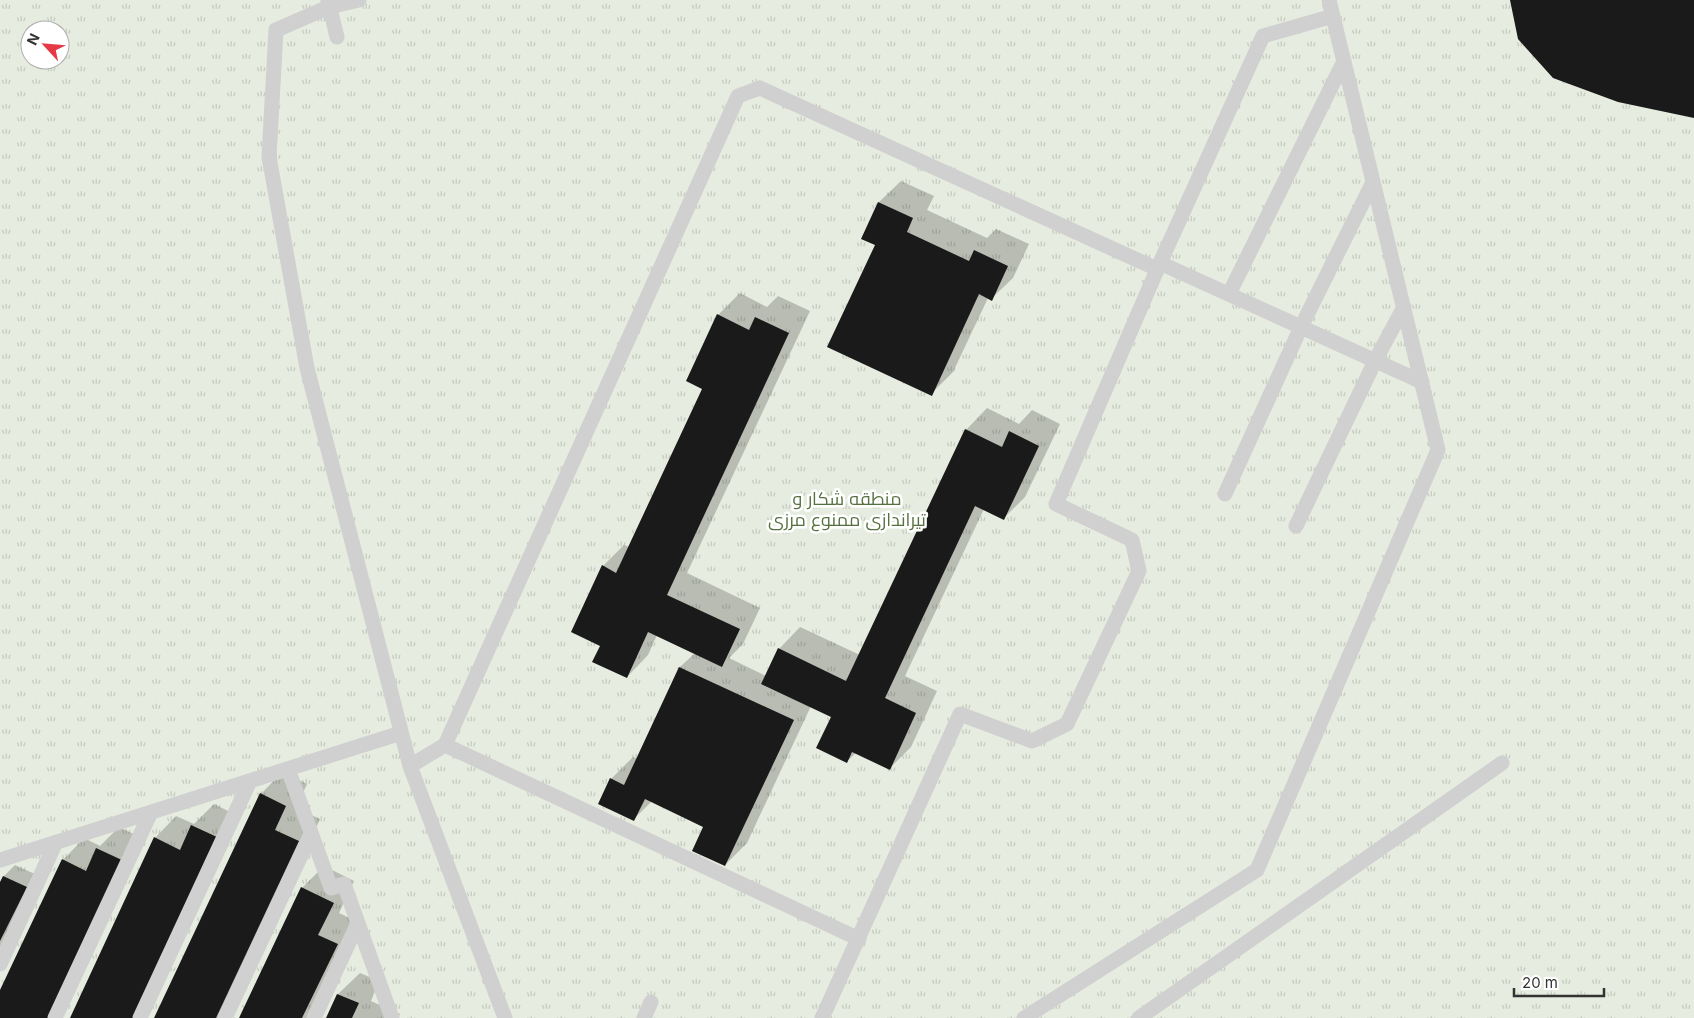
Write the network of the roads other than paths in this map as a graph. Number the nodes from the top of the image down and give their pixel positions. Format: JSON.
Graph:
{"nodes":[{"id":1,"x":359,"y":0,"type":"edge"},
{"id":2,"x":1329,"y":0,"type":"edge"},
{"id":3,"x":328,"y":3,"type":"edge"},
{"id":4,"x":1333,"y":16,"type":"junction"},
{"id":5,"x":337,"y":37,"type":"dead end"},
{"id":6,"x":1344,"y":61,"type":"junction"},
{"id":7,"x":1373,"y":182,"type":"junction"},
{"id":8,"x":1159,"y":266,"type":"junction"},
{"id":9,"x":1229,"y":294,"type":"junction"},
{"id":10,"x":1404,"y":307,"type":"junction"},
{"id":11,"x":1301,"y":327,"type":"junction"},
{"id":12,"x":1375,"y":361,"type":"junction"},
{"id":13,"x":1422,"y":382,"type":"junction"},
{"id":14,"x":1225,"y":494,"type":"dead end"},
{"id":15,"x":1296,"y":526,"type":"dead end"},
{"id":16,"x":401,"y":732,"type":"junction"},
{"id":17,"x":445,"y":745,"type":"junction"},
{"id":18,"x":1502,"y":763,"type":"dead end"},
{"id":19,"x":410,"y":766,"type":"junction"},
{"id":20,"x":288,"y":769,"type":"junction"},
{"id":21,"x":250,"y":781,"type":"junction"},
{"id":22,"x":151,"y":812,"type":"junction"},
{"id":23,"x":311,"y":834,"type":"junction"},
{"id":24,"x":56,"y":842,"type":"junction"},
{"id":25,"x":0,"y":860,"type":"edge"},
{"id":26,"x":358,"y":923,"type":"junction"},
{"id":27,"x":859,"y":939,"type":"junction"},
{"id":28,"x":0,"y":964,"type":"edge"},
{"id":29,"x":652,"y":1002,"type":"dead end"},
{"id":30,"x":55,"y":1018,"type":"edge"},
{"id":31,"x":140,"y":1018,"type":"edge"},
{"id":32,"x":225,"y":1018,"type":"edge"},
{"id":33,"x":314,"y":1018,"type":"edge"},
{"id":34,"x":392,"y":1018,"type":"edge"},
{"id":35,"x":505,"y":1018,"type":"edge"},
{"id":36,"x":644,"y":1018,"type":"edge"},
{"id":37,"x":822,"y":1018,"type":"edge"},
{"id":38,"x":1024,"y":1018,"type":"edge"},
{"id":39,"x":1139,"y":1018,"type":"edge"}],
"edges":[{"from":1,"to":3,"type":"lane"},
{"from":2,"to":4,"type":"lane"},
{"from":3,"to":5,"type":"lane"},
{"from":3,"to":16,"type":"lane"},
{"from":4,"to":6,"type":"lane"},
{"from":4,"to":8,"type":"lane"},
{"from":6,"to":7,"type":"lane"},
{"from":6,"to":9,"type":"lane"},
{"from":7,"to":10,"type":"lane"},
{"from":7,"to":11,"type":"lane"},
{"from":8,"to":9,"type":"lane"},
{"from":8,"to":17,"type":"lane"},
{"from":8,"to":27,"type":"lane"},
{"from":9,"to":11,"type":"lane"},
{"from":10,"to":12,"type":"lane"},
{"from":10,"to":13,"type":"lane"},
{"from":11,"to":12,"type":"lane"},
{"from":11,"to":14,"type":"lane"},
{"from":12,"to":13,"type":"lane"},
{"from":12,"to":15,"type":"lane"},
{"from":13,"to":38,"type":"lane"},
{"from":16,"to":19,"type":"lane"},
{"from":16,"to":20,"type":"lane"},
{"from":17,"to":19,"type":"lane"},
{"from":17,"to":27,"type":"lane"},
{"from":18,"to":39,"type":"lane"},
{"from":19,"to":35,"type":"lane"},
{"from":20,"to":21,"type":"lane"},
{"from":20,"to":23,"type":"lane"},
{"from":21,"to":22,"type":"lane"},
{"from":21,"to":31,"type":"lane"},
{"from":22,"to":24,"type":"lane"},
{"from":22,"to":30,"type":"lane"},
{"from":23,"to":26,"type":"lane"},
{"from":23,"to":32,"type":"lane"},
{"from":24,"to":25,"type":"lane"},
{"from":24,"to":28,"type":"lane"},
{"from":26,"to":33,"type":"lane"},
{"from":26,"to":34,"type":"lane"},
{"from":27,"to":37,"type":"lane"},
{"from":29,"to":36,"type":"lane"}]}
